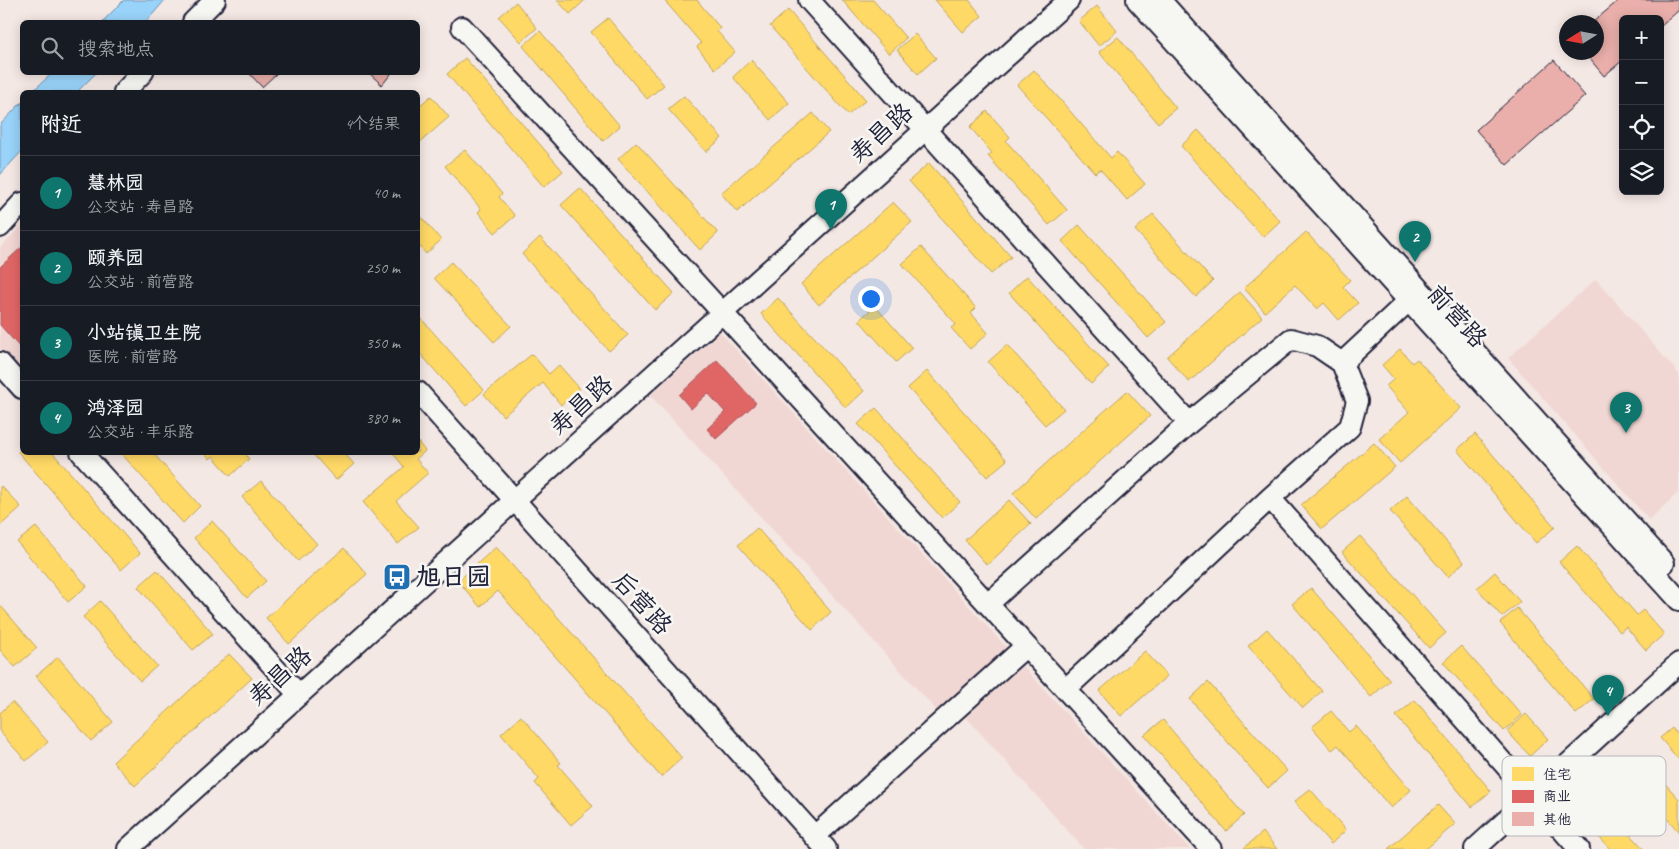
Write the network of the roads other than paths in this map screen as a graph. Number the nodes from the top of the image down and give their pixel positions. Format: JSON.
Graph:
{"nodes":[{"id":1,"x":215,"y":0,"type":"edge"},
{"id":2,"x":809,"y":0,"type":"edge"},
{"id":3,"x":1054,"y":0,"type":"edge"},
{"id":4,"x":1069,"y":0,"type":"edge"},
{"id":5,"x":1137,"y":0,"type":"edge"},
{"id":6,"x":1160,"y":0,"type":"edge"},
{"id":7,"x":195,"y":20,"type":"edge"},
{"id":8,"x":462,"y":27,"type":"dead end"},
{"id":9,"x":922,"y":125,"type":"junction"},
{"id":10,"x":20,"y":205,"type":"edge"},
{"id":11,"x":0,"y":227,"type":"edge"},
{"id":12,"x":1414,"y":296,"type":"junction"},
{"id":13,"x":719,"y":309,"type":"junction"},
{"id":14,"x":1342,"y":362,"type":"junction"},
{"id":15,"x":0,"y":363,"type":"edge"},
{"id":16,"x":20,"y":386,"type":"edge"},
{"id":17,"x":420,"y":394,"type":"edge"},
{"id":18,"x":1189,"y":423,"type":"junction"},
{"id":19,"x":84,"y":455,"type":"edge"},
{"id":20,"x":512,"y":497,"type":"junction"},
{"id":21,"x":1270,"y":498,"type":"junction"},
{"id":22,"x":1679,"y":580,"type":"edge"},
{"id":23,"x":1679,"y":600,"type":"edge"},
{"id":24,"x":988,"y":604,"type":"junction"},
{"id":25,"x":1026,"y":646,"type":"junction"},
{"id":26,"x":1679,"y":663,"type":"edge"},
{"id":27,"x":1679,"y":677,"type":"edge"},
{"id":28,"x":1066,"y":689,"type":"junction"},
{"id":29,"x":296,"y":692,"type":"junction"},
{"id":30,"x":1582,"y":756,"type":"edge"},
{"id":31,"x":1587,"y":756,"type":"edge"},
{"id":32,"x":1502,"y":761,"type":"edge"},
{"id":33,"x":1502,"y":827,"type":"edge"},
{"id":34,"x":1502,"y":836,"type":"edge"},
{"id":35,"x":1568,"y":836,"type":"edge"},
{"id":36,"x":820,"y":843,"type":"edge"},
{"id":37,"x":114,"y":849,"type":"edge"},
{"id":38,"x":128,"y":849,"type":"edge"},
{"id":39,"x":1212,"y":849,"type":"edge"},
{"id":40,"x":1475,"y":849,"type":"edge"},
{"id":41,"x":1490,"y":849,"type":"edge"},
{"id":42,"x":1579,"y":849,"type":"edge"}],
"edges":[{"from":1,"to":7,"type":"street"},
{"from":2,"to":9,"type":"street"},
{"from":3,"to":9,"type":"street","name":"寿昌路"},
{"from":4,"to":9,"type":"street","name":"寿昌路"},
{"from":5,"to":12,"type":"street","name":"前营路"},
{"from":6,"to":12,"type":"street","name":"前营路"},
{"from":8,"to":13,"type":"street"},
{"from":9,"to":13,"type":"street","name":"寿昌路"},
{"from":9,"to":18,"type":"street"},
{"from":10,"to":11,"type":"street"},
{"from":12,"to":14,"type":"street"},
{"from":12,"to":22,"type":"street","name":"前营路"},
{"from":12,"to":23,"type":"street","name":"前营路"},
{"from":13,"to":20,"type":"street","name":"寿昌路"},
{"from":13,"to":24,"type":"street"},
{"from":14,"to":18,"type":"street"},
{"from":14,"to":21,"type":"street"},
{"from":15,"to":16,"type":"street"},
{"from":17,"to":20,"type":"street","name":"后营路"},
{"from":18,"to":24,"type":"street"},
{"from":19,"to":29,"type":"street"},
{"from":20,"to":29,"type":"street","name":"寿昌路"},
{"from":20,"to":36,"type":"street","name":"后营路"},
{"from":21,"to":28,"type":"street"},
{"from":21,"to":32,"type":"street"},
{"from":24,"to":25,"type":"street"},
{"from":25,"to":28,"type":"street"},
{"from":25,"to":36,"type":"street"},
{"from":26,"to":30,"type":"street"},
{"from":27,"to":31,"type":"street"},
{"from":28,"to":39,"type":"street"},
{"from":29,"to":37,"type":"street","name":"寿昌路"},
{"from":29,"to":38,"type":"street","name":"寿昌路"},
{"from":33,"to":40,"type":"street"},
{"from":34,"to":41,"type":"street"},
{"from":35,"to":42,"type":"street"}]}
